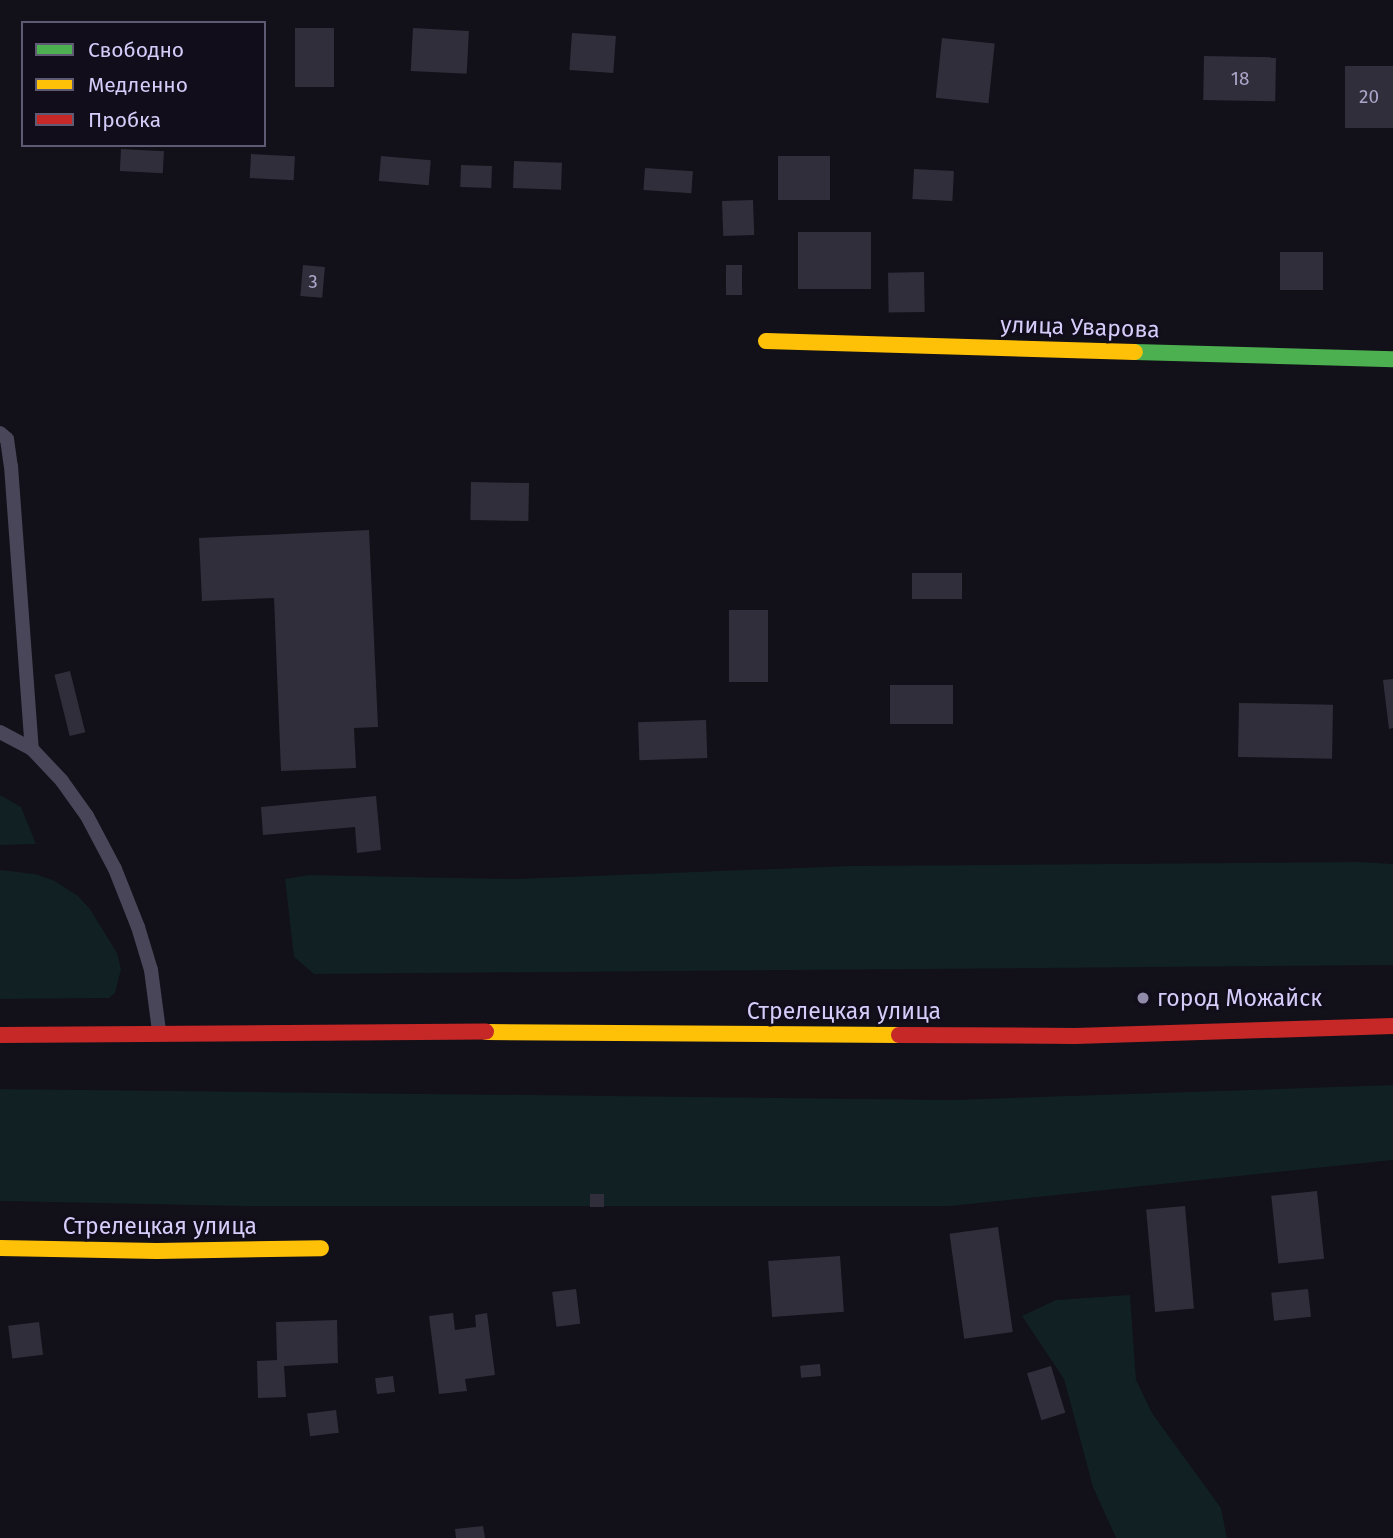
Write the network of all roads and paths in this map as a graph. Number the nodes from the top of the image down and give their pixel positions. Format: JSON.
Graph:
{"nodes":[{"id":1,"x":766,"y":341,"type":"dead end"},
{"id":2,"x":1393,"y":359,"type":"edge"},
{"id":3,"x":0,"y":433,"type":"edge"},
{"id":4,"x":0,"y":733,"type":"edge"},
{"id":5,"x":32,"y":749,"type":"junction"},
{"id":6,"x":1393,"y":1026,"type":"edge"},
{"id":7,"x":159,"y":1032,"type":"junction"},
{"id":8,"x":0,"y":1035,"type":"edge"},
{"id":9,"x":0,"y":1248,"type":"edge"},
{"id":10,"x":321,"y":1248,"type":"dead end"}],
"edges":[{"from":1,"to":2,"type":"main road","name":"улица Уварова"},
{"from":3,"to":5,"type":"lane"},
{"from":4,"to":5,"type":"lane"},
{"from":5,"to":7,"type":"lane"},
{"from":6,"to":7,"type":"main road","name":"Стрелецкая улица"},
{"from":7,"to":8,"type":"main road","name":"Стрелецкая улица"},
{"from":9,"to":10,"type":"main road","name":"Стрелецкая улица"}]}
